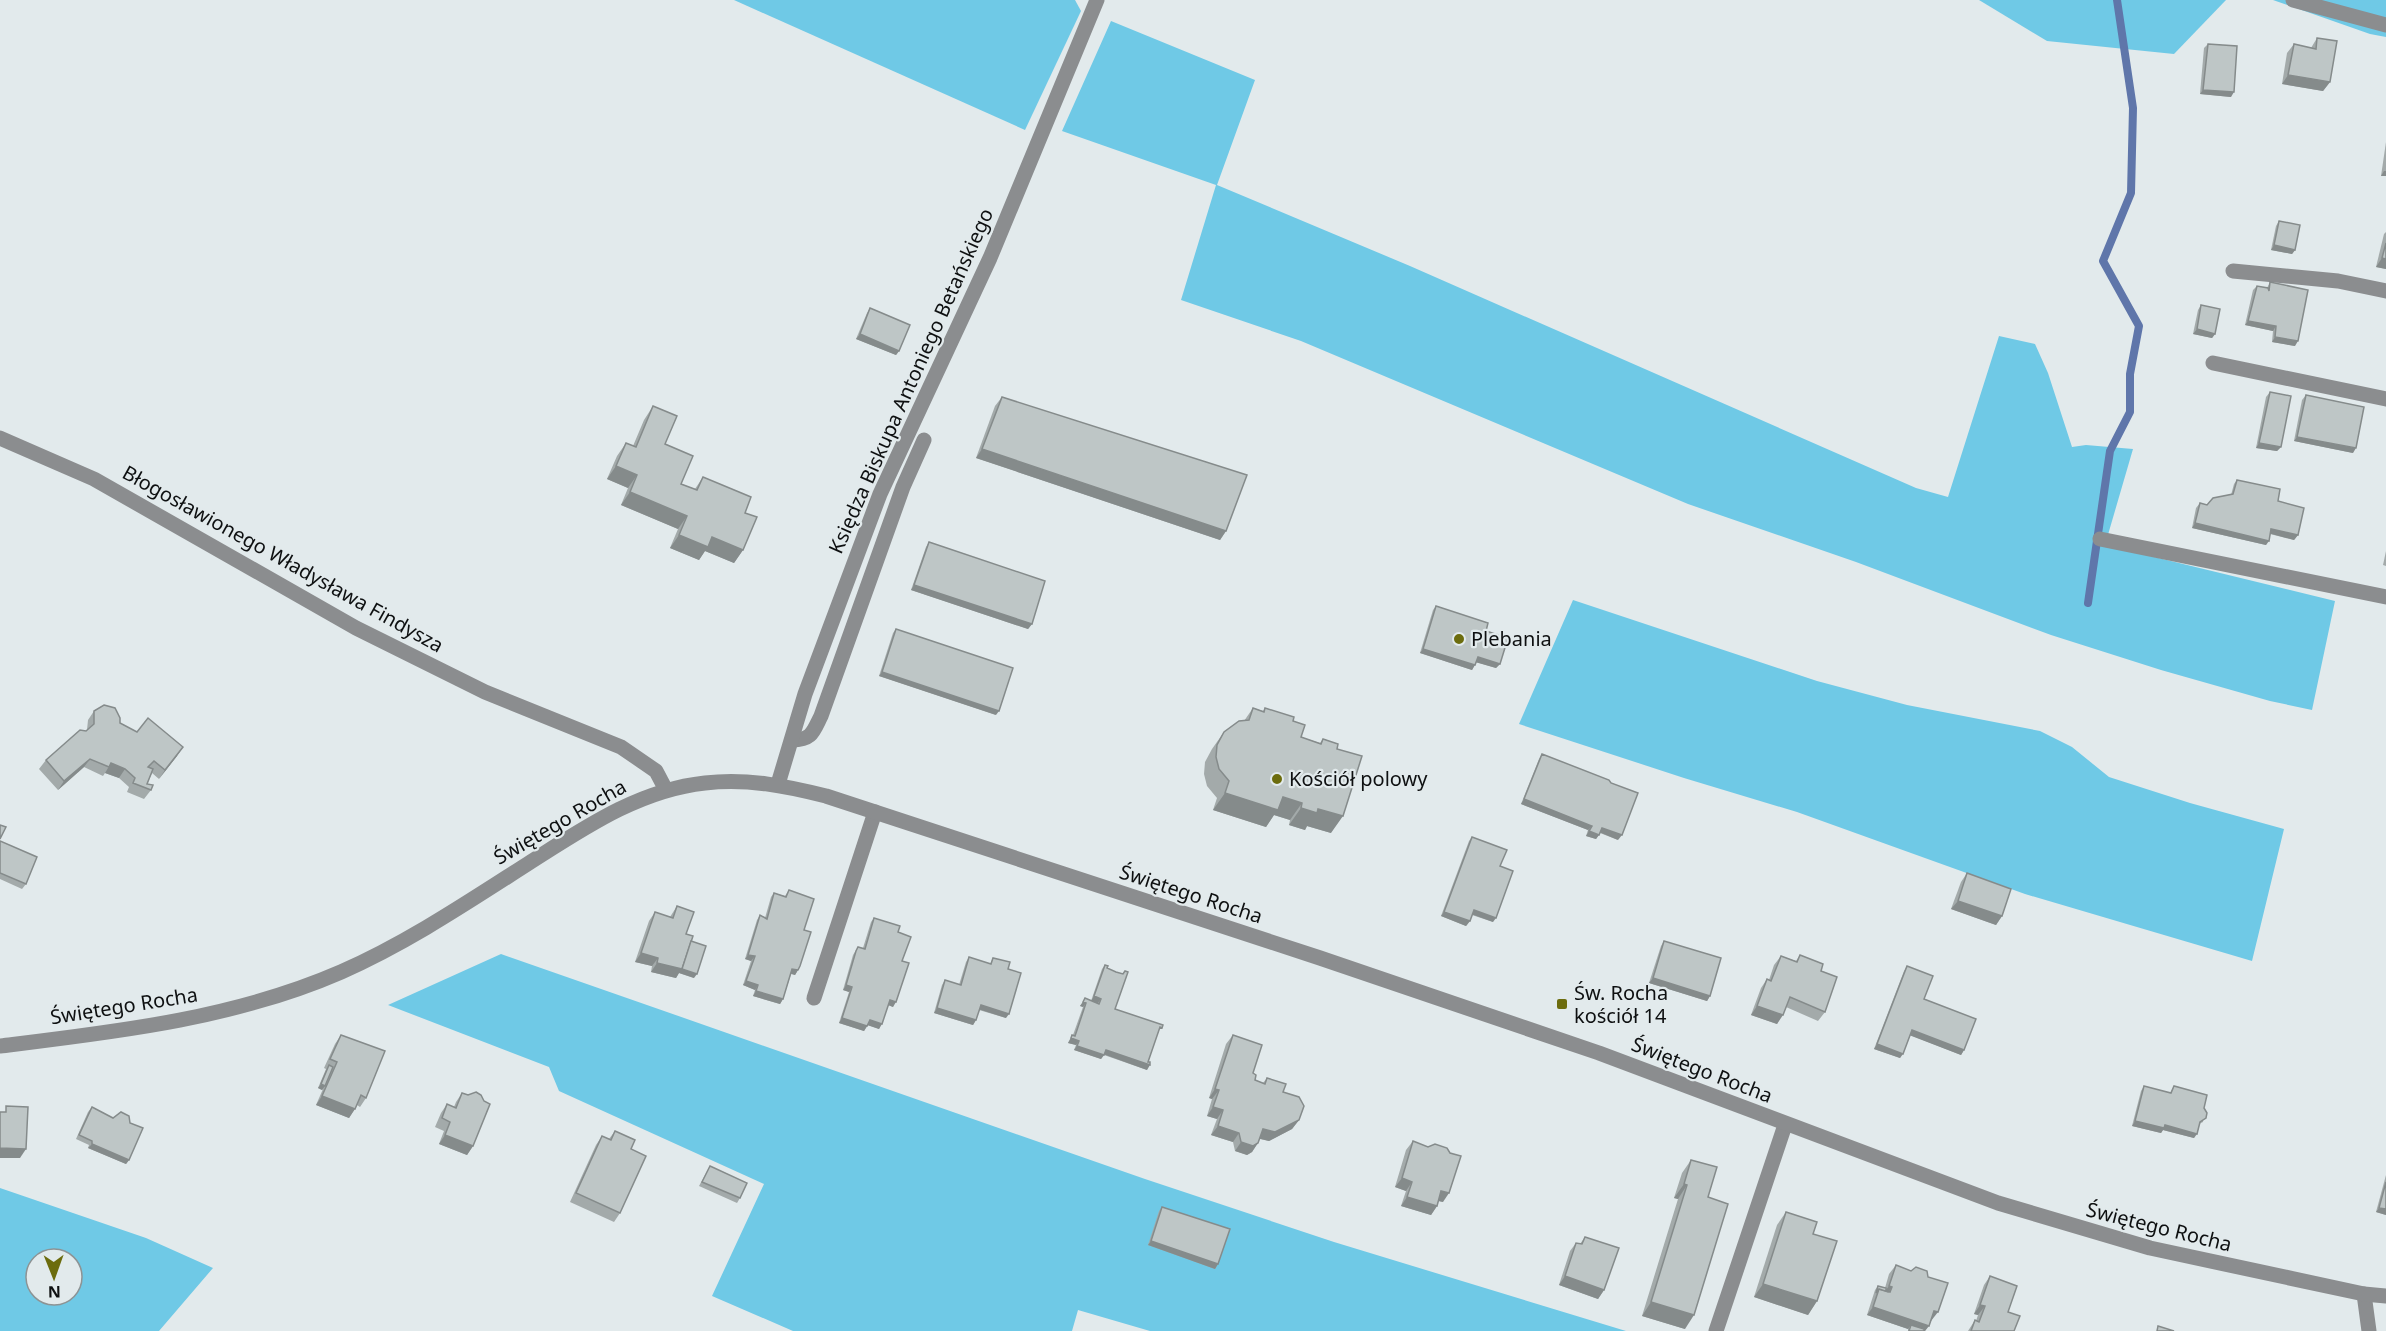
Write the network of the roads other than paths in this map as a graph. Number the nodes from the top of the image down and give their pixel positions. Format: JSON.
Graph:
{"nodes":[{"id":1,"x":1097,"y":0,"type":"edge"},
{"id":2,"x":2293,"y":0,"type":"edge"},
{"id":3,"x":2386,"y":25,"type":"edge"},
{"id":4,"x":2233,"y":271,"type":"dead end"},
{"id":5,"x":2386,"y":291,"type":"edge"},
{"id":6,"x":2213,"y":363,"type":"dead end"},
{"id":7,"x":2386,"y":399,"type":"edge"},
{"id":8,"x":0,"y":438,"type":"edge"},
{"id":9,"x":924,"y":440,"type":"dead end"},
{"id":10,"x":2100,"y":539,"type":"dead end"},
{"id":11,"x":2386,"y":597,"type":"edge"},
{"id":12,"x":792,"y":740,"type":"junction"},
{"id":13,"x":778,"y":784,"type":"junction"},
{"id":14,"x":666,"y":790,"type":"junction"},
{"id":15,"x":875,"y":812,"type":"junction"},
{"id":16,"x":814,"y":999,"type":"dead end"},
{"id":17,"x":0,"y":1046,"type":"edge"},
{"id":18,"x":1785,"y":1125,"type":"junction"},
{"id":19,"x":2364,"y":1294,"type":"junction"},
{"id":20,"x":2386,"y":1296,"type":"edge"},
{"id":21,"x":1716,"y":1331,"type":"edge"},
{"id":22,"x":2369,"y":1331,"type":"edge"}],
"edges":[{"from":1,"to":12,"type":"street","name":"Księdza Biskupa Antoniego Betańskiego"},
{"from":2,"to":3,"type":"street"},
{"from":4,"to":5,"type":"street"},
{"from":6,"to":7,"type":"street"},
{"from":8,"to":14,"type":"street","name":"Błogosławionego Władysława Findysza"},
{"from":9,"to":12,"type":"street"},
{"from":10,"to":11,"type":"street"},
{"from":12,"to":13,"type":"street","name":"Księdza Biskupa Antoniego Betańskiego"},
{"from":13,"to":14,"type":"street","name":"Świętego Rocha"},
{"from":13,"to":15,"type":"street","name":"Świętego Rocha"},
{"from":14,"to":17,"type":"street","name":"Świętego Rocha"},
{"from":15,"to":16,"type":"street"},
{"from":15,"to":18,"type":"street","name":"Świętego Rocha"},
{"from":18,"to":19,"type":"street","name":"Świętego Rocha"},
{"from":18,"to":21,"type":"street"},
{"from":19,"to":20,"type":"street","name":"Świętego Rocha"},
{"from":19,"to":22,"type":"street"}]}
